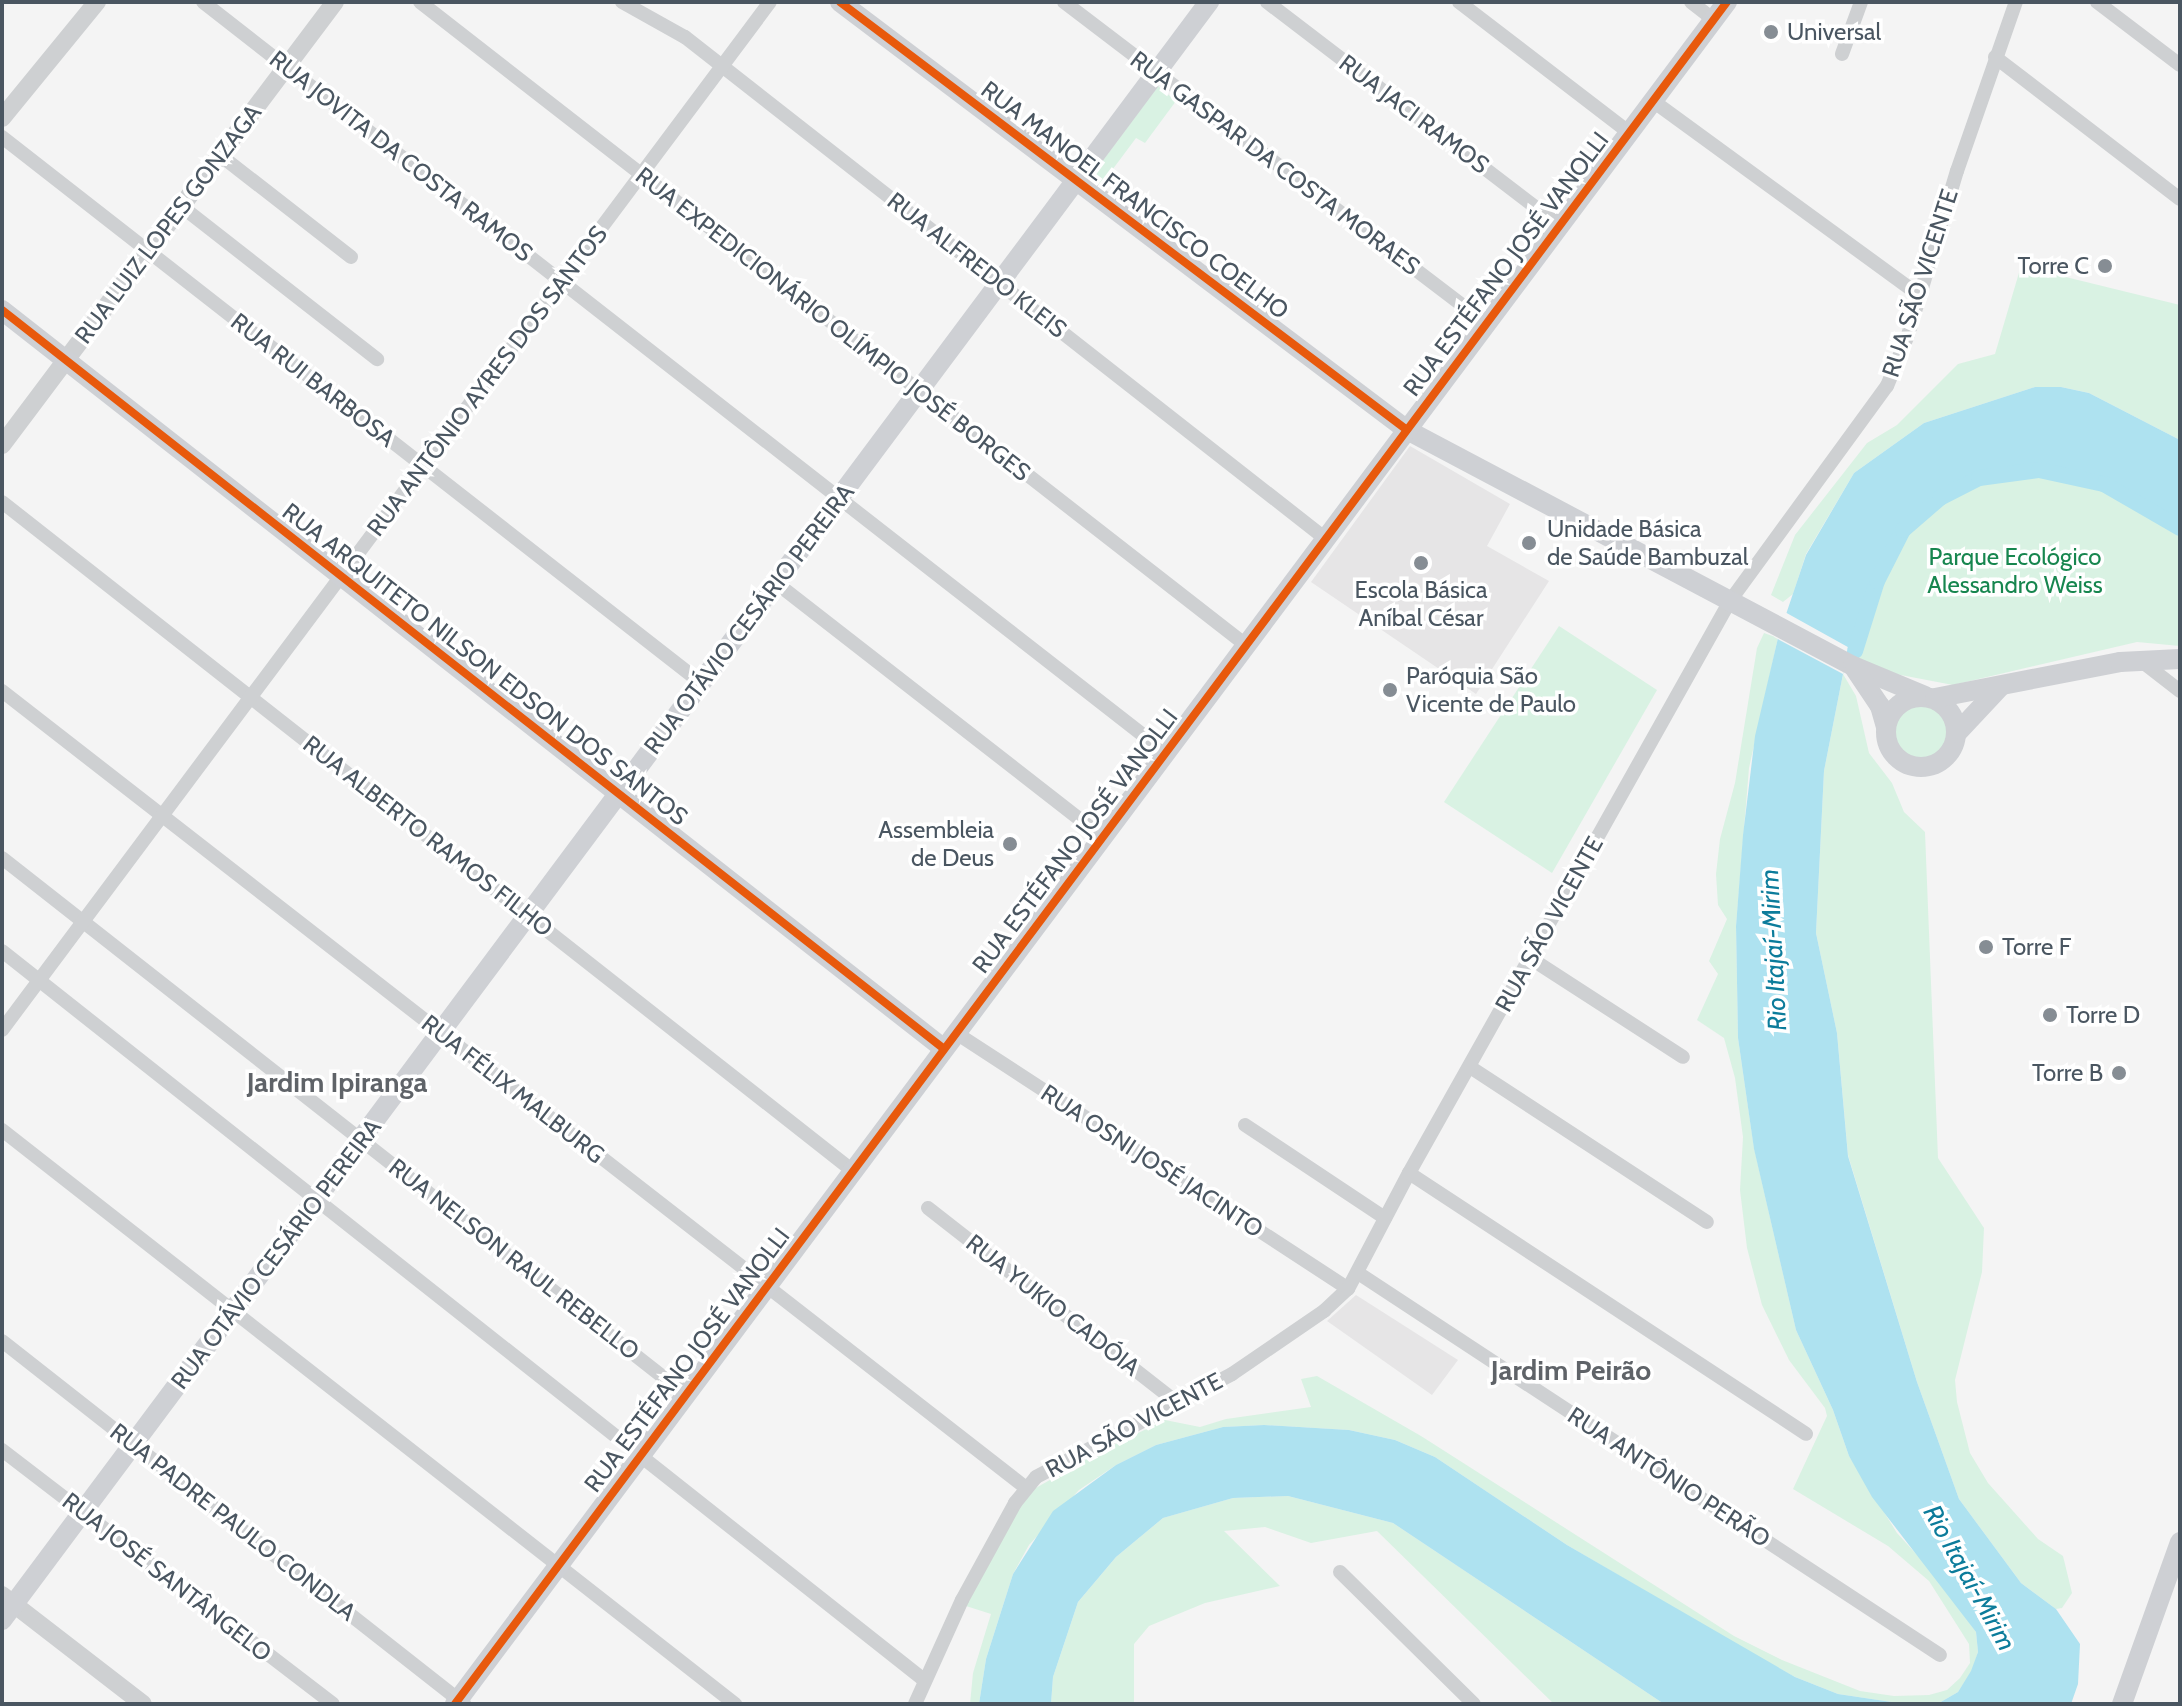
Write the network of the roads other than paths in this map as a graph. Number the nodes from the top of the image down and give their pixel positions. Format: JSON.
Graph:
{"nodes":[{"id":1,"x":97,"y":2,"type":"edge"},
{"id":2,"x":203,"y":2,"type":"edge"},
{"id":3,"x":335,"y":2,"type":"edge"},
{"id":4,"x":420,"y":2,"type":"edge"},
{"id":5,"x":622,"y":2,"type":"edge"},
{"id":6,"x":770,"y":2,"type":"edge"},
{"id":7,"x":840,"y":2,"type":"edge"},
{"id":8,"x":1064,"y":2,"type":"edge"},
{"id":9,"x":1209,"y":2,"type":"edge"},
{"id":10,"x":1267,"y":2,"type":"edge"},
{"id":11,"x":1459,"y":2,"type":"edge"},
{"id":12,"x":1691,"y":2,"type":"edge"},
{"id":13,"x":1727,"y":2,"type":"edge"},
{"id":14,"x":1861,"y":2,"type":"edge"},
{"id":15,"x":2016,"y":2,"type":"edge"},
{"id":16,"x":2097,"y":2,"type":"edge"},
{"id":17,"x":1714,"y":20,"type":"junction"},
{"id":18,"x":1842,"y":54,"type":"dead end"},
{"id":19,"x":1995,"y":57,"type":"junction"},
{"id":20,"x":2180,"y":65,"type":"edge"},
{"id":21,"x":723,"y":66,"type":"junction"},
{"id":22,"x":286,"y":67,"type":"junction"},
{"id":23,"x":1157,"y":73,"type":"junction"},
{"id":24,"x":1653,"y":101,"type":"junction"},
{"id":25,"x":2,"y":118,"type":"edge"},
{"id":26,"x":1630,"y":133,"type":"junction"},
{"id":27,"x":2,"y":137,"type":"edge"},
{"id":28,"x":220,"y":155,"type":"junction"},
{"id":29,"x":641,"y":174,"type":"junction"},
{"id":30,"x":1076,"y":181,"type":"junction"},
{"id":31,"x":2180,"y":199,"type":"edge"},
{"id":32,"x":181,"y":206,"type":"junction"},
{"id":33,"x":1560,"y":226,"type":"junction"},
{"id":34,"x":148,"y":251,"type":"junction"},
{"id":35,"x":351,"y":257,"type":"dead end"},
{"id":36,"x":561,"y":282,"type":"junction"},
{"id":37,"x":1000,"y":283,"type":"junction"},
{"id":38,"x":1919,"y":295,"type":"junction"},
{"id":39,"x":2,"y":310,"type":"edge"},
{"id":40,"x":1487,"y":324,"type":"junction"},
{"id":41,"x":377,"y":359,"type":"dead end"},
{"id":42,"x":65,"y":361,"type":"junction"},
{"id":43,"x":919,"y":390,"type":"junction"},
{"id":44,"x":1407,"y":430,"type":"junction"},
{"id":45,"x":2,"y":445,"type":"edge"},
{"id":46,"x":424,"y":466,"type":"junction"},
{"id":47,"x":839,"y":498,"type":"junction"},
{"id":48,"x":2,"y":502,"type":"edge"},
{"id":49,"x":1326,"y":539,"type":"junction"},
{"id":50,"x":341,"y":576,"type":"junction"},
{"id":51,"x":775,"y":582,"type":"junction"},
{"id":52,"x":1730,"y":601,"type":"junction"},
{"id":53,"x":1246,"y":645,"type":"junction"},
{"id":54,"x":2140,"y":659,"type":"junction"},
{"id":55,"x":2180,"y":659,"type":"edge"},
{"id":56,"x":1850,"y":665,"type":"junction"},
{"id":57,"x":700,"y":682,"type":"junction"},
{"id":58,"x":2000,"y":687,"type":"junction"},
{"id":59,"x":2,"y":691,"type":"edge"},
{"id":60,"x":2180,"y":691,"type":"edge"},
{"id":61,"x":251,"y":697,"type":"junction"},
{"id":62,"x":1930,"y":697,"type":"junction"},
{"id":63,"x":1886,"y":727,"type":"junction"},
{"id":64,"x":1957,"y":733,"type":"junction"},
{"id":65,"x":1166,"y":753,"type":"junction"},
{"id":66,"x":619,"y":794,"type":"junction"},
{"id":67,"x":162,"y":816,"type":"junction"},
{"id":68,"x":1103,"y":837,"type":"junction"},
{"id":69,"x":2,"y":858,"type":"edge"},
{"id":70,"x":528,"y":916,"type":"junction"},
{"id":71,"x":83,"y":921,"type":"junction"},
{"id":72,"x":2,"y":951,"type":"edge"},
{"id":73,"x":1530,"y":958,"type":"junction"},
{"id":74,"x":39,"y":980,"type":"junction"},
{"id":75,"x":2,"y":1030,"type":"edge"},
{"id":76,"x":441,"y":1033,"type":"junction"},
{"id":77,"x":950,"y":1041,"type":"junction"},
{"id":78,"x":1683,"y":1057,"type":"dead end"},
{"id":79,"x":1470,"y":1067,"type":"junction"},
{"id":80,"x":1245,"y":1125,"type":"dead end"},
{"id":81,"x":2,"y":1130,"type":"edge"},
{"id":82,"x":361,"y":1139,"type":"junction"},
{"id":83,"x":853,"y":1171,"type":"junction"},
{"id":84,"x":1409,"y":1173,"type":"junction"},
{"id":85,"x":317,"y":1199,"type":"junction"},
{"id":86,"x":928,"y":1208,"type":"dead end"},
{"id":87,"x":1385,"y":1218,"type":"junction"},
{"id":88,"x":1707,"y":1222,"type":"dead end"},
{"id":89,"x":1358,"y":1273,"type":"junction"},
{"id":90,"x":767,"y":1286,"type":"junction"},
{"id":91,"x":1348,"y":1289,"type":"junction"},
{"id":92,"x":233,"y":1311,"type":"junction"},
{"id":93,"x":2,"y":1341,"type":"edge"},
{"id":94,"x":686,"y":1395,"type":"junction"},
{"id":95,"x":1178,"y":1403,"type":"junction"},
{"id":96,"x":1806,"y":1434,"type":"dead end"},
{"id":97,"x":134,"y":1444,"type":"junction"},
{"id":98,"x":2,"y":1450,"type":"edge"},
{"id":99,"x":641,"y":1455,"type":"junction"},
{"id":100,"x":1025,"y":1487,"type":"junction"},
{"id":101,"x":83,"y":1512,"type":"junction"},
{"id":102,"x":2180,"y":1542,"type":"edge"},
{"id":103,"x":558,"y":1565,"type":"junction"},
{"id":104,"x":1340,"y":1572,"type":"dead end"},
{"id":105,"x":6,"y":1607,"type":"edge"},
{"id":106,"x":1940,"y":1655,"type":"dead end"},
{"id":107,"x":924,"y":1680,"type":"junction"},
{"id":108,"x":459,"y":1702,"type":"edge"},
{"id":109,"x":143,"y":1704,"type":"edge"},
{"id":110,"x":333,"y":1704,"type":"edge"},
{"id":111,"x":735,"y":1704,"type":"edge"},
{"id":112,"x":915,"y":1704,"type":"edge"},
{"id":113,"x":1474,"y":1704,"type":"edge"},
{"id":114,"x":2122,"y":1704,"type":"edge"}],
"edges":[{"from":1,"to":25,"type":"street"},
{"from":2,"to":22,"type":"street","name":"RUA JOVITA DA COSTA RAMOS"},
{"from":3,"to":22,"type":"street","name":"RUA LUIZ LOPES GONZAGA"},
{"from":4,"to":29,"type":"street","name":"RUA EXPEDICIONÁRIO OLÍMPIO JOSÉ BORGES"},
{"from":5,"to":21,"type":"street","name":"RUA ALFREDO KLEIS"},
{"from":6,"to":21,"type":"street","name":"RUA ANTÔNIO AYRES DOS SANTOS"},
{"from":7,"to":30,"type":"main road","name":"RUA MANOEL FRANCISCO COELHO"},
{"from":8,"to":23,"type":"street","name":"RUA GASPAR DA COSTA MORAES"},
{"from":9,"to":23,"type":"main road","name":"RUA OTÁVIO CESÁRIO PEREIRA"},
{"from":10,"to":33,"type":"street","name":"RUA JACI RAMOS"},
{"from":11,"to":26,"type":"street"},
{"from":12,"to":17,"type":"street"},
{"from":13,"to":17,"type":"main road","name":"RUA ESTÉFANO JOSÉ VANOLLI"},
{"from":14,"to":18,"type":"street"},
{"from":15,"to":19,"type":"street","name":"RUA SÃO VICENTE"},
{"from":16,"to":20,"type":"street"},
{"from":17,"to":24,"type":"main road","name":"RUA ESTÉFANO JOSÉ VANOLLI"},
{"from":19,"to":31,"type":"street"},
{"from":19,"to":38,"type":"street","name":"RUA SÃO VICENTE"},
{"from":21,"to":29,"type":"street","name":"RUA ANTÔNIO AYRES DOS SANTOS"},
{"from":21,"to":37,"type":"street","name":"RUA ALFREDO KLEIS"},
{"from":22,"to":28,"type":"street","name":"RUA LUIZ LOPES GONZAGA"},
{"from":22,"to":36,"type":"street","name":"RUA JOVITA DA COSTA RAMOS"},
{"from":23,"to":30,"type":"main road","name":"RUA OTÁVIO CESÁRIO PEREIRA"},
{"from":23,"to":40,"type":"street","name":"RUA GASPAR DA COSTA MORAES"},
{"from":24,"to":26,"type":"main road","name":"RUA ESTÉFANO JOSÉ VANOLLI"},
{"from":24,"to":38,"type":"street"},
{"from":26,"to":33,"type":"main road","name":"RUA ESTÉFANO JOSÉ VANOLLI"},
{"from":27,"to":34,"type":"street","name":"RUA RUI BARBOSA"},
{"from":28,"to":32,"type":"street","name":"RUA LUIZ LOPES GONZAGA"},
{"from":28,"to":35,"type":"street"},
{"from":29,"to":36,"type":"street","name":"RUA ANTÔNIO AYRES DOS SANTOS"},
{"from":29,"to":43,"type":"street","name":"RUA EXPEDICIONÁRIO OLÍMPIO JOSÉ BORGES"},
{"from":30,"to":37,"type":"main road","name":"RUA OTÁVIO CESÁRIO PEREIRA"},
{"from":30,"to":44,"type":"main road","name":"RUA MANOEL FRANCISCO COELHO"},
{"from":32,"to":34,"type":"street","name":"RUA LUIZ LOPES GONZAGA"},
{"from":32,"to":41,"type":"street"},
{"from":33,"to":40,"type":"main road","name":"RUA ESTÉFANO JOSÉ VANOLLI"},
{"from":34,"to":42,"type":"street","name":"RUA LUIZ LOPES GONZAGA"},
{"from":34,"to":46,"type":"street","name":"RUA RUI BARBOSA"},
{"from":36,"to":46,"type":"street","name":"RUA ANTÔNIO AYRES DOS SANTOS"},
{"from":36,"to":47,"type":"street","name":"RUA JOVITA DA COSTA RAMOS"},
{"from":37,"to":43,"type":"main road","name":"RUA OTÁVIO CESÁRIO PEREIRA"},
{"from":37,"to":49,"type":"street","name":"RUA ALFREDO KLEIS"},
{"from":38,"to":52,"type":"street","name":"RUA SÃO VICENTE"},
{"from":39,"to":42,"type":"main road","name":"RUA ARQUITETO NILSON EDSON DOS SANTOS"},
{"from":40,"to":44,"type":"main road","name":"RUA ESTÉFANO JOSÉ VANOLLI"},
{"from":42,"to":45,"type":"street","name":"RUA LUIZ LOPES GONZAGA"},
{"from":42,"to":50,"type":"main road","name":"RUA ARQUITETO NILSON EDSON DOS SANTOS"},
{"from":43,"to":47,"type":"main road","name":"RUA OTÁVIO CESÁRIO PEREIRA"},
{"from":43,"to":53,"type":"street","name":"RUA EXPEDICIONÁRIO OLÍMPIO JOSÉ BORGES"},
{"from":44,"to":49,"type":"main road","name":"RUA ESTÉFANO JOSÉ VANOLLI"},
{"from":44,"to":52,"type":"main road","name":"RUA MANOEL FRANCISCO COELHO"},
{"from":46,"to":50,"type":"street","name":"RUA ANTÔNIO AYRES DOS SANTOS"},
{"from":46,"to":57,"type":"street","name":"RUA RUI BARBOSA"},
{"from":47,"to":51,"type":"main road","name":"RUA OTÁVIO CESÁRIO PEREIRA"},
{"from":47,"to":65,"type":"street","name":"RUA JOVITA DA COSTA RAMOS"},
{"from":48,"to":61,"type":"street","name":"RUA ALBERTO RAMOS FILHO"},
{"from":49,"to":53,"type":"main road","name":"RUA ESTÉFANO JOSÉ VANOLLI"},
{"from":50,"to":61,"type":"street","name":"RUA ANTÔNIO AYRES DOS SANTOS"},
{"from":50,"to":66,"type":"main road","name":"RUA ARQUITETO NILSON EDSON DOS SANTOS"},
{"from":51,"to":57,"type":"main road","name":"RUA OTÁVIO CESÁRIO PEREIRA"},
{"from":51,"to":68,"type":"street"},
{"from":52,"to":56,"type":"main road","name":"RUA MANOEL FRANCISCO COELHO"},
{"from":52,"to":73,"type":"street","name":"RUA SÃO VICENTE"},
{"from":53,"to":65,"type":"main road","name":"RUA ESTÉFANO JOSÉ VANOLLI"},
{"from":54,"to":55,"type":"main road"},
{"from":54,"to":58,"type":"main road"},
{"from":54,"to":60,"type":"street"},
{"from":56,"to":62,"type":"main road","name":"RUA MANOEL FRANCISCO COELHO"},
{"from":56,"to":63,"type":"main road"},
{"from":57,"to":66,"type":"main road","name":"RUA OTÁVIO CESÁRIO PEREIRA"},
{"from":58,"to":62,"type":"main road"},
{"from":58,"to":64,"type":"main road"},
{"from":59,"to":67,"type":"street","name":"RUA FÉLIX MALBURG"},
{"from":61,"to":67,"type":"street","name":"RUA ANTÔNIO AYRES DOS SANTOS"},
{"from":61,"to":70,"type":"street","name":"RUA ALBERTO RAMOS FILHO"},
{"from":62,"to":63,"type":"main road"},
{"from":62,"to":64,"type":"main road"},
{"from":63,"to":64,"type":"main road"},
{"from":65,"to":68,"type":"main road","name":"RUA ESTÉFANO JOSÉ VANOLLI"},
{"from":66,"to":70,"type":"main road","name":"RUA OTÁVIO CESÁRIO PEREIRA"},
{"from":66,"to":77,"type":"main road","name":"RUA ARQUITETO NILSON EDSON DOS SANTOS"},
{"from":67,"to":71,"type":"street","name":"RUA ANTÔNIO AYRES DOS SANTOS"},
{"from":67,"to":76,"type":"street","name":"RUA FÉLIX MALBURG"},
{"from":68,"to":77,"type":"main road","name":"RUA ESTÉFANO JOSÉ VANOLLI"},
{"from":69,"to":71,"type":"street","name":"RUA NELSON RAUL REBELLO"},
{"from":70,"to":76,"type":"main road","name":"RUA OTÁVIO CESÁRIO PEREIRA"},
{"from":70,"to":83,"type":"street","name":"RUA ALBERTO RAMOS FILHO"},
{"from":71,"to":74,"type":"street","name":"RUA ANTÔNIO AYRES DOS SANTOS"},
{"from":71,"to":82,"type":"street","name":"RUA NELSON RAUL REBELLO"},
{"from":72,"to":74,"type":"street"},
{"from":73,"to":78,"type":"street"},
{"from":73,"to":79,"type":"street","name":"RUA SÃO VICENTE"},
{"from":74,"to":75,"type":"street","name":"RUA ANTÔNIO AYRES DOS SANTOS"},
{"from":74,"to":85,"type":"street"},
{"from":76,"to":82,"type":"main road","name":"RUA OTÁVIO CESÁRIO PEREIRA"},
{"from":76,"to":90,"type":"street","name":"RUA FÉLIX MALBURG"},
{"from":77,"to":83,"type":"main road","name":"RUA ESTÉFANO JOSÉ VANOLLI"},
{"from":77,"to":91,"type":"street","name":"RUA OSNI JOSÉ JACINTO"},
{"from":79,"to":84,"type":"street","name":"RUA SÃO VICENTE"},
{"from":79,"to":88,"type":"street"},
{"from":80,"to":87,"type":"street"},
{"from":81,"to":92,"type":"street"},
{"from":82,"to":85,"type":"main road","name":"RUA OTÁVIO CESÁRIO PEREIRA"},
{"from":82,"to":94,"type":"street","name":"RUA NELSON RAUL REBELLO"},
{"from":83,"to":90,"type":"main road","name":"RUA ESTÉFANO JOSÉ VANOLLI"},
{"from":84,"to":87,"type":"street","name":"RUA SÃO VICENTE"},
{"from":84,"to":96,"type":"street"},
{"from":85,"to":92,"type":"main road","name":"RUA OTÁVIO CESÁRIO PEREIRA"},
{"from":85,"to":99,"type":"street"},
{"from":86,"to":95,"type":"street","name":"RUA YUKIO CADÓIA"},
{"from":87,"to":89,"type":"street","name":"RUA SÃO VICENTE"},
{"from":89,"to":91,"type":"street","name":"RUA SÃO VICENTE"},
{"from":89,"to":106,"type":"street","name":"RUA ANTÔNIO PERÃO"},
{"from":90,"to":94,"type":"main road","name":"RUA ESTÉFANO JOSÉ VANOLLI"},
{"from":90,"to":100,"type":"street","name":"RUA FÉLIX MALBURG"},
{"from":91,"to":95,"type":"street","name":"RUA SÃO VICENTE"},
{"from":92,"to":97,"type":"main road","name":"RUA OTÁVIO CESÁRIO PEREIRA"},
{"from":92,"to":103,"type":"street"},
{"from":93,"to":97,"type":"street","name":"RUA PADRE PAULO CONDLA"},
{"from":94,"to":99,"type":"main road","name":"RUA ESTÉFANO JOSÉ VANOLLI"},
{"from":95,"to":100,"type":"street","name":"RUA SÃO VICENTE"},
{"from":97,"to":101,"type":"main road","name":"RUA OTÁVIO CESÁRIO PEREIRA"},
{"from":97,"to":108,"type":"street","name":"RUA PADRE PAULO CONDLA"},
{"from":98,"to":101,"type":"street","name":"RUA JOSÉ SANTÂNGELO"},
{"from":99,"to":103,"type":"main road","name":"RUA ESTÉFANO JOSÉ VANOLLI"},
{"from":99,"to":107,"type":"street"},
{"from":100,"to":107,"type":"street","name":"RUA SÃO VICENTE"},
{"from":101,"to":105,"type":"main road","name":"RUA OTÁVIO CESÁRIO PEREIRA"},
{"from":101,"to":110,"type":"street","name":"RUA JOSÉ SANTÂNGELO"},
{"from":102,"to":114,"type":"main road"},
{"from":103,"to":108,"type":"main road","name":"RUA ESTÉFANO JOSÉ VANOLLI"},
{"from":103,"to":111,"type":"street"},
{"from":104,"to":113,"type":"street"},
{"from":105,"to":109,"type":"street"},
{"from":107,"to":112,"type":"street","name":"RUA SÃO VICENTE"}]}
